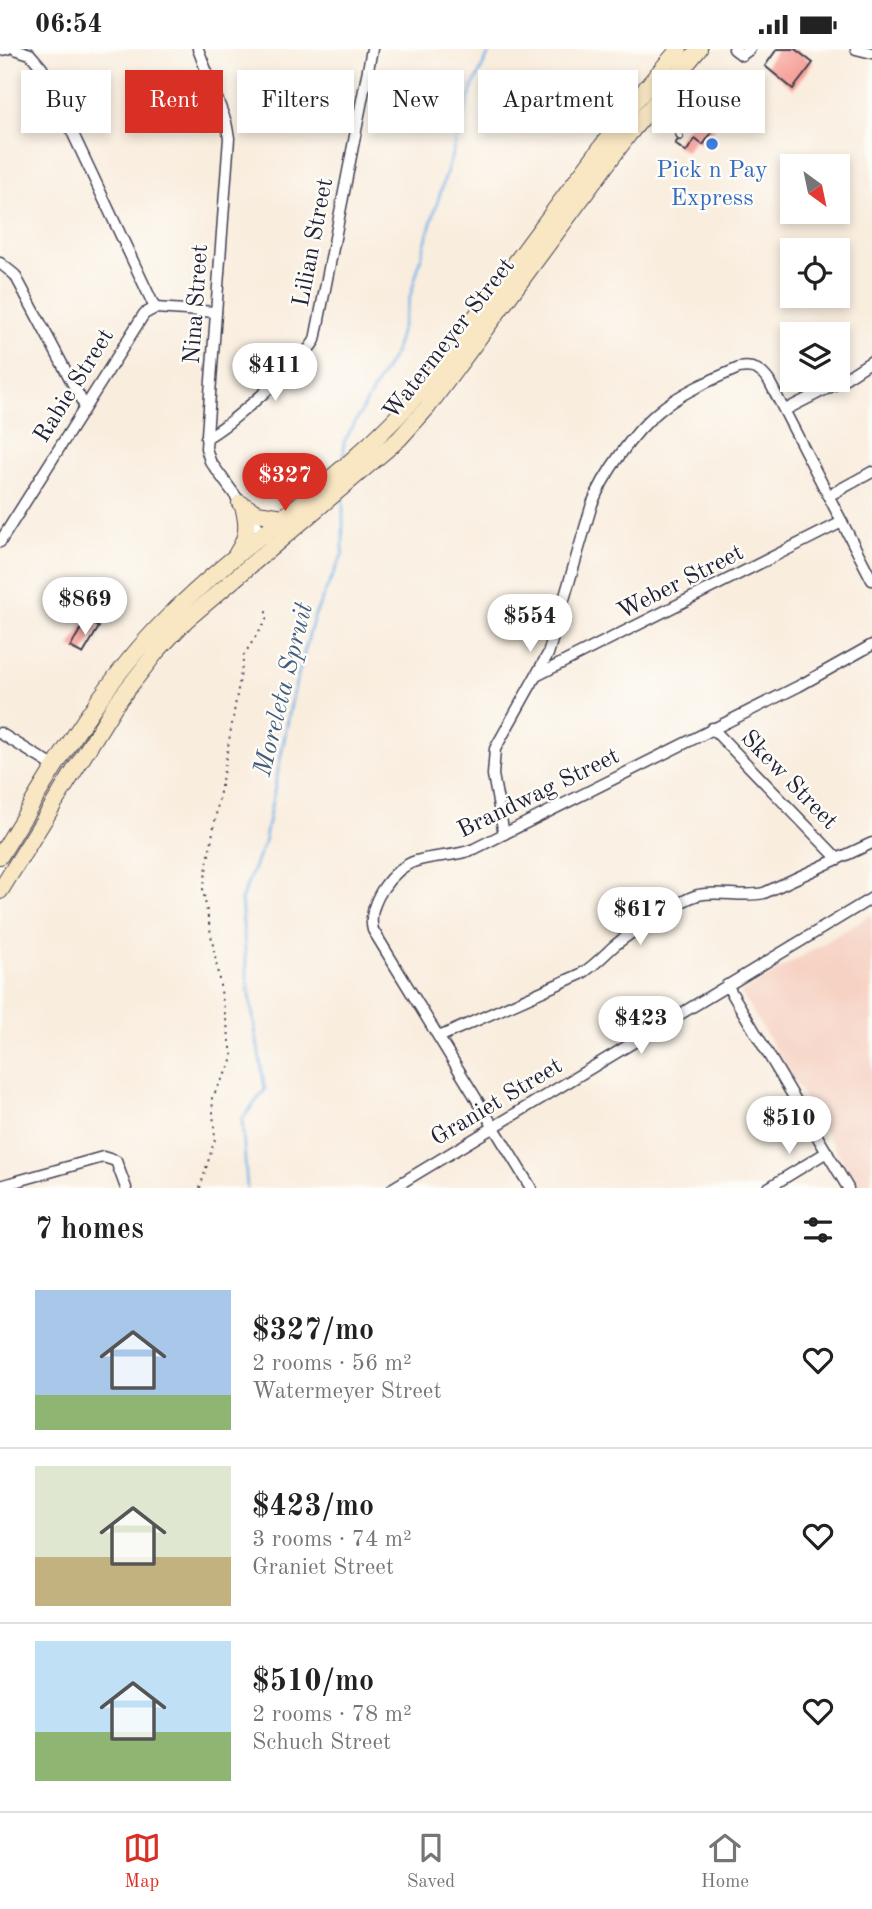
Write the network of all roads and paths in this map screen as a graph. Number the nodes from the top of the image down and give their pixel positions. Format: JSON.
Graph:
{"nodes":[{"id":1,"x":7,"y":49,"type":"edge"},
{"id":2,"x":15,"y":49,"type":"edge"},
{"id":3,"x":198,"y":49,"type":"edge"},
{"id":4,"x":372,"y":49,"type":"edge"},
{"id":5,"x":679,"y":49,"type":"edge"},
{"id":6,"x":699,"y":49,"type":"edge"},
{"id":7,"x":856,"y":49,"type":"edge"},
{"id":8,"x":0,"y":50,"type":"edge"},
{"id":9,"x":872,"y":53,"type":"edge"},
{"id":10,"x":681,"y":70,"type":"edge"},
{"id":11,"x":652,"y":106,"type":"edge"},
{"id":12,"x":678,"y":133,"type":"edge"},
{"id":13,"x":680,"y":137,"type":"dead end"},
{"id":14,"x":0,"y":263,"type":"edge"},
{"id":15,"x":155,"y":308,"type":"junction"},
{"id":16,"x":216,"y":311,"type":"junction"},
{"id":17,"x":872,"y":361,"type":"edge"},
{"id":18,"x":85,"y":407,"type":"junction"},
{"id":19,"x":785,"y":410,"type":"junction"},
{"id":20,"x":206,"y":437,"type":"junction"},
{"id":21,"x":872,"y":472,"type":"edge"},
{"id":22,"x":828,"y":496,"type":"junction"},
{"id":23,"x":241,"y":505,"type":"junction"},
{"id":24,"x":284,"y":517,"type":"junction"},
{"id":25,"x":842,"y":522,"type":"junction"},
{"id":26,"x":268,"y":541,"type":"junction"},
{"id":27,"x":0,"y":542,"type":"edge"},
{"id":28,"x":229,"y":563,"type":"junction"},
{"id":29,"x":872,"y":580,"type":"edge"},
{"id":30,"x":266,"y":607,"type":"dead end"},
{"id":31,"x":872,"y":645,"type":"edge"},
{"id":32,"x":536,"y":676,"type":"junction"},
{"id":33,"x":712,"y":728,"type":"junction"},
{"id":34,"x":0,"y":733,"type":"edge"},
{"id":35,"x":55,"y":767,"type":"junction"},
{"id":36,"x":504,"y":834,"type":"junction"},
{"id":37,"x":872,"y":843,"type":"edge"},
{"id":38,"x":0,"y":856,"type":"edge"},
{"id":39,"x":838,"y":859,"type":"junction"},
{"id":40,"x":0,"y":891,"type":"edge"},
{"id":41,"x":872,"y":898,"type":"edge"},
{"id":42,"x":727,"y":985,"type":"junction"},
{"id":43,"x":439,"y":1037,"type":"junction"},
{"id":44,"x":494,"y":1128,"type":"junction"},
{"id":45,"x":827,"y":1151,"type":"junction"},
{"id":46,"x":0,"y":1186,"type":"edge"},
{"id":47,"x":126,"y":1188,"type":"edge"},
{"id":48,"x":200,"y":1188,"type":"edge"},
{"id":49,"x":393,"y":1188,"type":"edge"},
{"id":50,"x":531,"y":1188,"type":"edge"},
{"id":51,"x":768,"y":1188,"type":"edge"},
{"id":52,"x":848,"y":1188,"type":"edge"}],
"edges":[{"from":1,"to":8,"type":"street"},
{"from":2,"to":15,"type":"street"},
{"from":3,"to":16,"type":"street","name":"Nina Street"},
{"from":4,"to":20,"type":"street","name":"Lilian Street"},
{"from":5,"to":24,"type":"main road","name":"Watermeyer Street"},
{"from":6,"to":10,"type":"main road","name":"Watermeyer Street"},
{"from":7,"to":9,"type":"street"},
{"from":11,"to":26,"type":"main road","name":"Watermeyer Street"},
{"from":12,"to":13,"type":"lane"},
{"from":14,"to":18,"type":"street"},
{"from":15,"to":16,"type":"street"},
{"from":15,"to":18,"type":"street","name":"Rabie Street"},
{"from":16,"to":20,"type":"street","name":"Nina Street"},
{"from":17,"to":19,"type":"street"},
{"from":18,"to":27,"type":"street","name":"Rabie Street"},
{"from":19,"to":22,"type":"street"},
{"from":19,"to":32,"type":"street"},
{"from":20,"to":23,"type":"street","name":"Nina Street"},
{"from":21,"to":22,"type":"street"},
{"from":22,"to":25,"type":"street"},
{"from":23,"to":24,"type":"main road"},
{"from":23,"to":26,"type":"street","name":"Nina Street"},
{"from":23,"to":28,"type":"main road"},
{"from":24,"to":26,"type":"main road","name":"Watermeyer Street"},
{"from":25,"to":29,"type":"street"},
{"from":25,"to":32,"type":"street","name":"Weber Street"},
{"from":26,"to":28,"type":"main road","name":"Watermeyer Street"},
{"from":26,"to":40,"type":"main road","name":"Watermeyer Street"},
{"from":28,"to":35,"type":"main road","name":"Watermeyer Street"},
{"from":30,"to":48,"type":"path"},
{"from":31,"to":33,"type":"street","name":"Brandwag Street"},
{"from":32,"to":36,"type":"street"},
{"from":33,"to":36,"type":"street","name":"Brandwag Street"},
{"from":33,"to":39,"type":"street","name":"Skew Street"},
{"from":34,"to":35,"type":"street"},
{"from":35,"to":38,"type":"main road","name":"Watermeyer Street"},
{"from":36,"to":43,"type":"street","name":"Brandwag Street"},
{"from":37,"to":39,"type":"street"},
{"from":39,"to":43,"type":"street"},
{"from":41,"to":42,"type":"street","name":"Graniet Street"},
{"from":42,"to":44,"type":"street","name":"Graniet Street"},
{"from":42,"to":45,"type":"street"},
{"from":43,"to":44,"type":"street","name":"Brandwag Street"},
{"from":44,"to":49,"type":"street","name":"Graniet Street"},
{"from":44,"to":50,"type":"street","name":"Brandwag Street"},
{"from":45,"to":51,"type":"street"},
{"from":45,"to":52,"type":"street"},
{"from":46,"to":47,"type":"street"}]}
